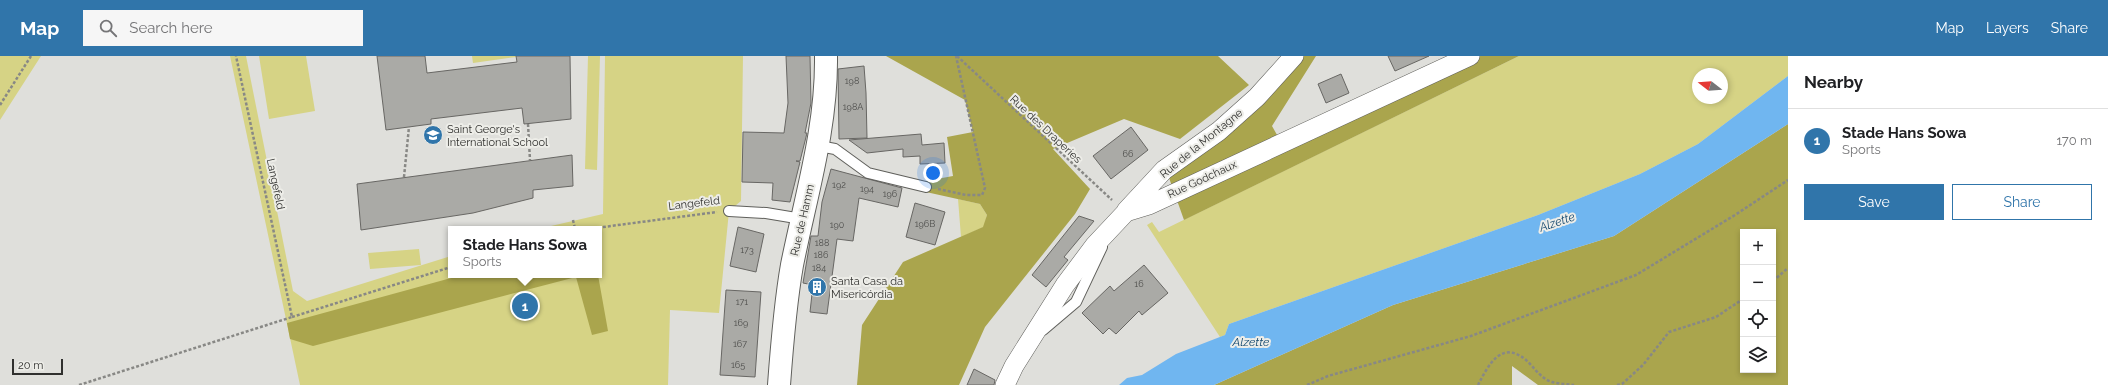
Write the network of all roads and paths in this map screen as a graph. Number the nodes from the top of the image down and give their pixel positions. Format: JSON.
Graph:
{"nodes":[{"id":1,"x":31,"y":56,"type":"edge"},
{"id":2,"x":236,"y":56,"type":"edge"},
{"id":3,"x":826,"y":56,"type":"edge"},
{"id":4,"x":956,"y":56,"type":"edge"},
{"id":5,"x":1294,"y":56,"type":"edge"},
{"id":6,"x":1470,"y":56,"type":"edge"},
{"id":7,"x":0,"y":104,"type":"edge"},
{"id":8,"x":528,"y":124,"type":"dead end"},
{"id":9,"x":408,"y":127,"type":"dead end"},
{"id":10,"x":819,"y":146,"type":"junction"},
{"id":11,"x":530,"y":160,"type":"dead end"},
{"id":12,"x":404,"y":177,"type":"dead end"},
{"id":13,"x":1788,"y":180,"type":"edge"},
{"id":14,"x":926,"y":187,"type":"joint"},
{"id":15,"x":729,"y":211,"type":"joint"},
{"id":16,"x":1126,"y":212,"type":"junction"},
{"id":17,"x":802,"y":219,"type":"junction"},
{"id":18,"x":573,"y":220,"type":"dead end"},
{"id":19,"x":574,"y":226,"type":"edge"},
{"id":20,"x":602,"y":227,"type":"edge"},
{"id":21,"x":448,"y":268,"type":"edge"},
{"id":22,"x":1788,"y":268,"type":"edge"},
{"id":23,"x":1776,"y":278,"type":"edge"},
{"id":24,"x":1741,"y":301,"type":"edge"},
{"id":25,"x":292,"y":317,"type":"junction"},
{"id":26,"x":79,"y":385,"type":"edge"},
{"id":27,"x":780,"y":385,"type":"edge"},
{"id":28,"x":1005,"y":385,"type":"edge"},
{"id":29,"x":1307,"y":385,"type":"edge"},
{"id":30,"x":1478,"y":385,"type":"edge"},
{"id":31,"x":1574,"y":385,"type":"edge"},
{"id":32,"x":1617,"y":385,"type":"edge"}],
"edges":[{"from":1,"to":7,"type":"path"},
{"from":2,"to":25,"type":"path","name":"Langefeld"},
{"from":3,"to":10,"type":"main road","name":"Rue de Hamm"},
{"from":4,"to":14,"type":"path"},
{"from":4,"to":16,"type":"path","name":"Rue des Draperies"},
{"from":5,"to":16,"type":"street","name":"Rue de la Montagne"},
{"from":6,"to":16,"type":"street","name":"Rue Godchaux"},
{"from":8,"to":11,"type":"path"},
{"from":9,"to":12,"type":"path"},
{"from":10,"to":14,"type":"lane"},
{"from":10,"to":17,"type":"main road","name":"Rue de Hamm"},
{"from":13,"to":29,"type":"path"},
{"from":15,"to":17,"type":"lane","name":"Langefeld"},
{"from":15,"to":20,"type":"path","name":"Langefeld"},
{"from":16,"to":28,"type":"street","name":"Rue Godchaux"},
{"from":17,"to":27,"type":"main road","name":"Rue de Hamm"},
{"from":18,"to":19,"type":"path"},
{"from":21,"to":25,"type":"path"},
{"from":22,"to":23,"type":"path"},
{"from":24,"to":32,"type":"path"},
{"from":25,"to":26,"type":"path"},
{"from":30,"to":31,"type":"path"}]}
